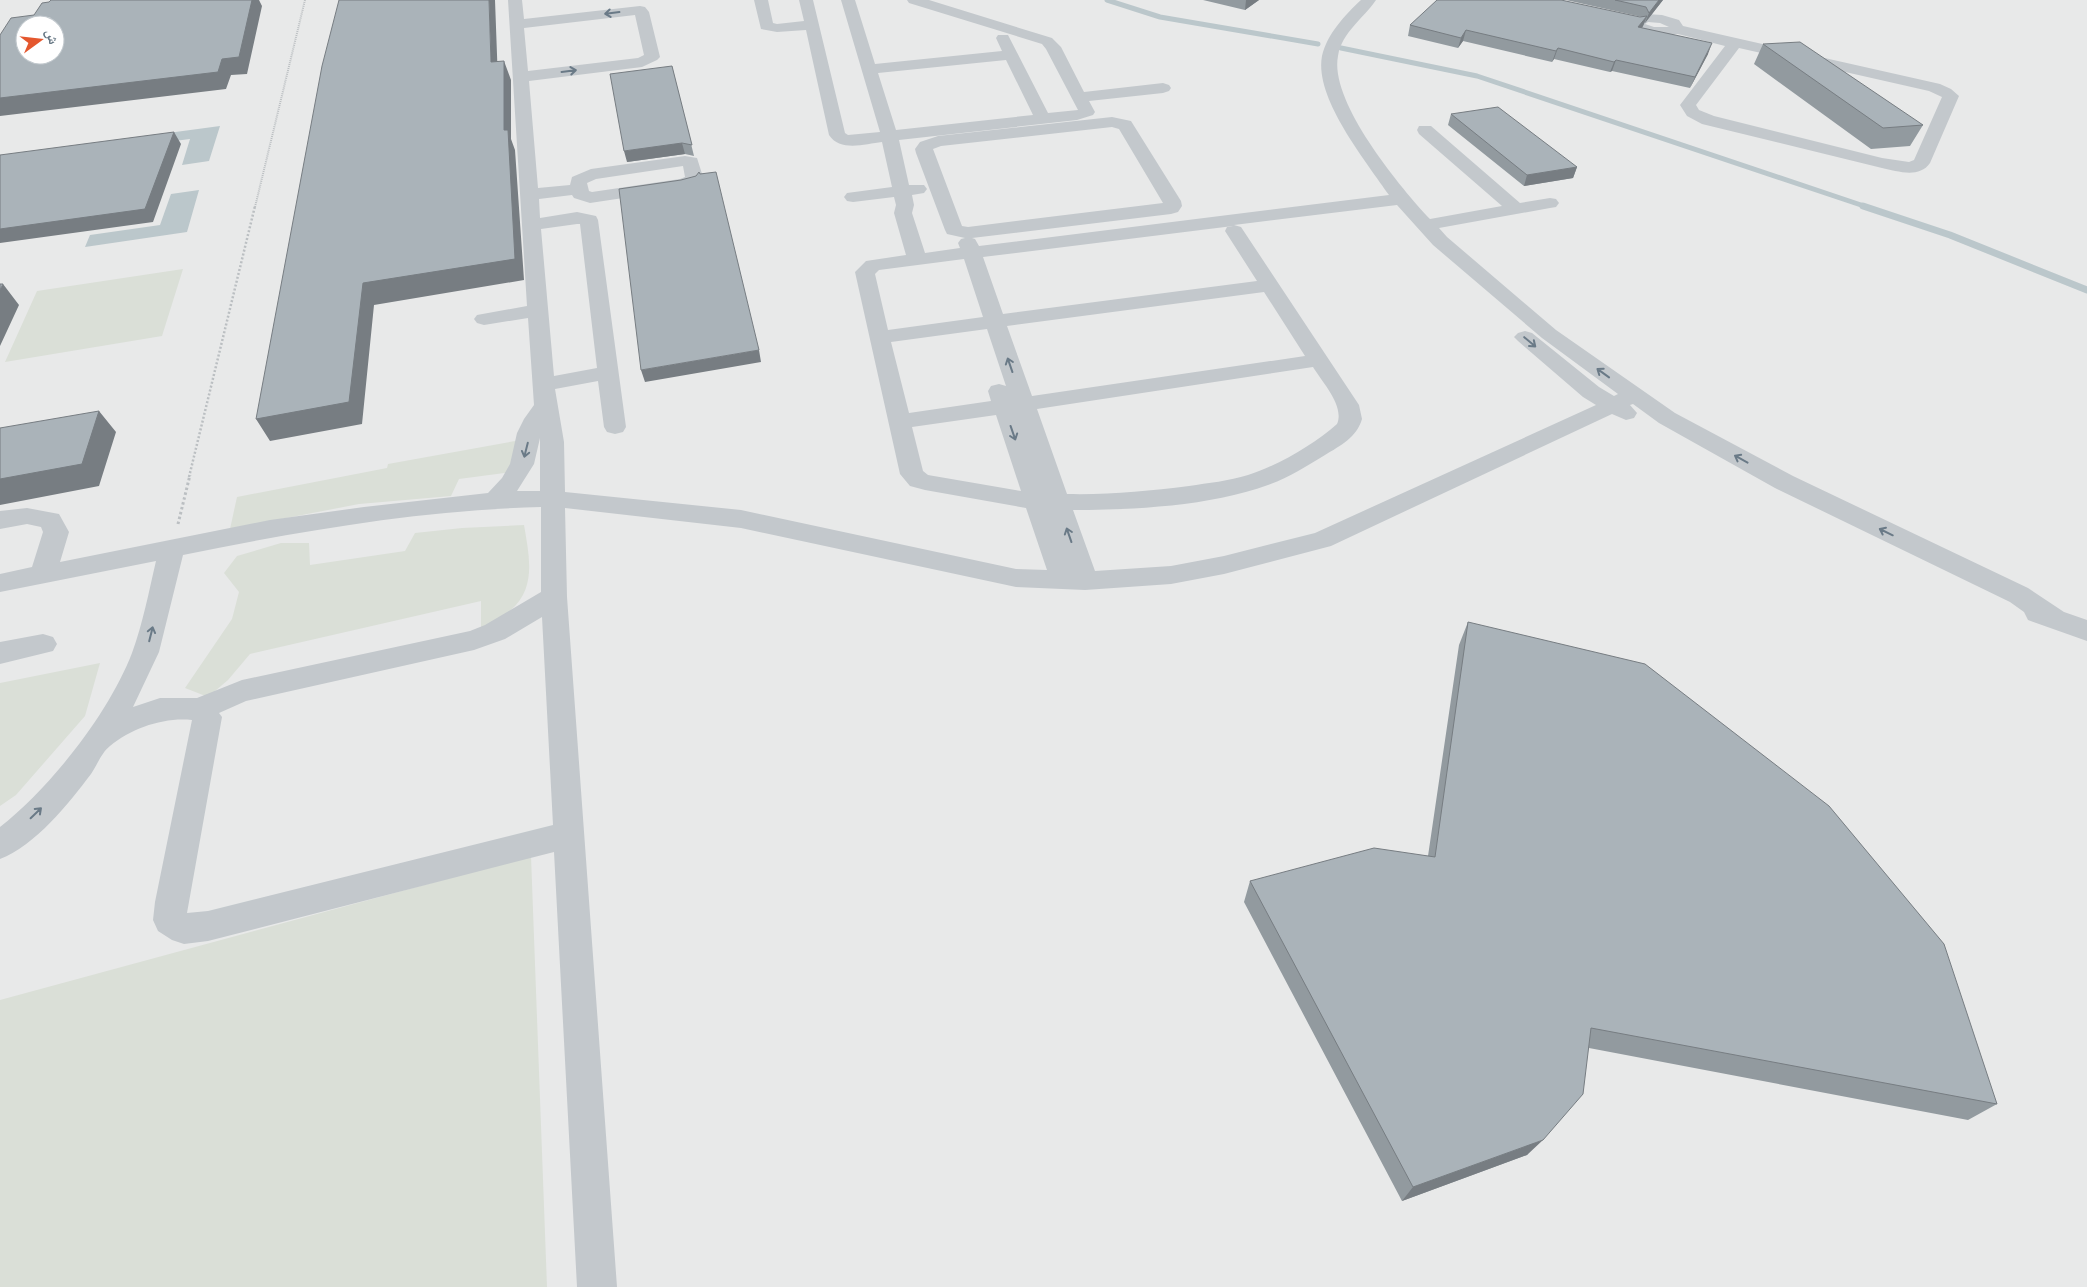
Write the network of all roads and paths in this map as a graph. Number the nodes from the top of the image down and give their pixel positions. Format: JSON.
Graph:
{"nodes":[{"id":1,"x":305,"y":0,"type":"edge"},
{"id":2,"x":515,"y":0,"type":"edge"},
{"id":3,"x":760,"y":0,"type":"edge"},
{"id":4,"x":806,"y":0,"type":"edge"},
{"id":5,"x":848,"y":0,"type":"edge"},
{"id":6,"x":914,"y":0,"type":"edge"},
{"id":7,"x":1369,"y":0,"type":"edge"},
{"id":8,"x":1672,"y":6,"type":"dead end"},
{"id":9,"x":1619,"y":18,"type":"edge"},
{"id":10,"x":1662,"y":19,"type":"junction"},
{"id":11,"x":1637,"y":22,"type":"junction"},
{"id":12,"x":517,"y":24,"type":"junction"},
{"id":13,"x":812,"y":25,"type":"junction"},
{"id":14,"x":997,"y":26,"type":"junction"},
{"id":15,"x":1677,"y":29,"type":"junction"},
{"id":16,"x":1735,"y":43,"type":"junction"},
{"id":17,"x":1010,"y":56,"type":"junction"},
{"id":18,"x":870,"y":69,"type":"junction"},
{"id":19,"x":520,"y":77,"type":"junction"},
{"id":20,"x":1163,"y":88,"type":"dead end"},
{"id":21,"x":1080,"y":98,"type":"junction"},
{"id":22,"x":1042,"y":119,"type":"junction"},
{"id":23,"x":1425,"y":130,"type":"dead end"},
{"id":24,"x":889,"y":136,"type":"junction"},
{"id":25,"x":936,"y":182,"type":"junction"},
{"id":26,"x":578,"y":189,"type":"junction"},
{"id":27,"x":852,"y":192,"type":"dead end"},
{"id":28,"x":901,"y":193,"type":"junction"},
{"id":29,"x":530,"y":196,"type":"junction"},
{"id":30,"x":1401,"y":199,"type":"junction"},
{"id":31,"x":1550,"y":203,"type":"dead end"},
{"id":32,"x":1516,"y":209,"type":"junction"},
{"id":33,"x":531,"y":225,"type":"junction"},
{"id":34,"x":1234,"y":232,"type":"dead end"},
{"id":35,"x":1433,"y":234,"type":"junction"},
{"id":36,"x":921,"y":235,"type":"junction"},
{"id":37,"x":964,"y":250,"type":"junction"},
{"id":38,"x":924,"y":258,"type":"junction"},
{"id":39,"x":1270,"y":285,"type":"junction"},
{"id":40,"x":538,"y":310,"type":"junction"},
{"id":41,"x":484,"y":319,"type":"dead end"},
{"id":42,"x":986,"y":323,"type":"junction"},
{"id":43,"x":880,"y":337,"type":"junction"},
{"id":44,"x":1319,"y":360,"type":"junction"},
{"id":45,"x":608,"y":373,"type":"junction"},
{"id":46,"x":1591,"y":392,"type":"junction"},
{"id":47,"x":544,"y":395,"type":"junction"},
{"id":48,"x":1623,"y":400,"type":"junction"},
{"id":49,"x":1014,"y":405,"type":"junction"},
{"id":50,"x":900,"y":422,"type":"junction"},
{"id":51,"x":1643,"y":422,"type":"junction"},
{"id":52,"x":615,"y":427,"type":"dead end"},
{"id":53,"x":1567,"y":428,"type":"junction"},
{"id":54,"x":554,"y":499,"type":"junction"},
{"id":55,"x":495,"y":500,"type":"junction"},
{"id":56,"x":1047,"y":501,"type":"junction"},
{"id":57,"x":0,"y":520,"type":"edge"},
{"id":58,"x":172,"y":549,"type":"junction"},
{"id":59,"x":42,"y":574,"type":"junction"},
{"id":60,"x":1074,"y":581,"type":"junction"},
{"id":61,"x":0,"y":583,"type":"edge"},
{"id":62,"x":554,"y":597,"type":"junction"},
{"id":63,"x":2054,"y":618,"type":"junction"},
{"id":64,"x":2087,"y":631,"type":"edge"},
{"id":65,"x":43,"y":644,"type":"dead end"},
{"id":66,"x":0,"y":653,"type":"edge"},
{"id":67,"x":139,"y":670,"type":"junction"},
{"id":68,"x":190,"y":708,"type":"junction"},
{"id":69,"x":102,"y":737,"type":"junction"},
{"id":70,"x":569,"y":835,"type":"junction"},
{"id":71,"x":0,"y":845,"type":"edge"},
{"id":72,"x":597,"y":1287,"type":"edge"}],
"edges":[{"from":1,"to":58,"type":"path"},
{"from":2,"to":12,"type":"lane"},
{"from":3,"to":13,"type":"lane"},
{"from":4,"to":13,"type":"lane"},
{"from":5,"to":18,"type":"lane"},
{"from":6,"to":14,"type":"lane"},
{"from":7,"to":30,"type":"lane"},
{"from":8,"to":10,"type":"lane"},
{"from":9,"to":11,"type":"lane"},
{"from":10,"to":11,"type":"lane"},
{"from":10,"to":15,"type":"lane"},
{"from":11,"to":15,"type":"lane"},
{"from":12,"to":19,"type":"lane"},
{"from":19,"to":12,"type":"lane","one_way":true},
{"from":13,"to":24,"type":"lane"},
{"from":14,"to":17,"type":"lane"},
{"from":14,"to":21,"type":"lane"},
{"from":15,"to":16,"type":"lane"},
{"from":16,"to":16,"type":"lane"},
{"from":17,"to":18,"type":"lane"},
{"from":17,"to":22,"type":"lane"},
{"from":18,"to":24,"type":"lane"},
{"from":19,"to":29,"type":"lane"},
{"from":20,"to":21,"type":"lane"},
{"from":21,"to":22,"type":"lane"},
{"from":22,"to":24,"type":"lane"},
{"from":23,"to":32,"type":"lane"},
{"from":24,"to":28,"type":"lane"},
{"from":25,"to":25,"type":"lane"},
{"from":25,"to":28,"type":"lane"},
{"from":26,"to":26,"type":"lane"},
{"from":26,"to":29,"type":"lane"},
{"from":27,"to":28,"type":"lane"},
{"from":28,"to":36,"type":"lane"},
{"from":28,"to":38,"type":"lane"},
{"from":29,"to":33,"type":"lane"},
{"from":30,"to":35,"type":"lane"},
{"from":30,"to":37,"type":"lane"},
{"from":31,"to":32,"type":"lane"},
{"from":32,"to":35,"type":"lane"},
{"from":33,"to":40,"type":"lane"},
{"from":33,"to":45,"type":"lane"},
{"from":34,"to":39,"type":"lane"},
{"from":35,"to":46,"type":"lane","one_way":true},
{"from":48,"to":35,"type":"lane","one_way":true},
{"from":36,"to":37,"type":"lane"},
{"from":36,"to":38,"type":"lane"},
{"from":37,"to":38,"type":"lane"},
{"from":37,"to":42,"type":"lane"},
{"from":38,"to":43,"type":"lane"},
{"from":39,"to":42,"type":"lane"},
{"from":39,"to":44,"type":"lane"},
{"from":40,"to":41,"type":"lane"},
{"from":40,"to":47,"type":"lane"},
{"from":42,"to":43,"type":"lane"},
{"from":42,"to":49,"type":"lane"},
{"from":43,"to":50,"type":"lane"},
{"from":44,"to":49,"type":"lane"},
{"from":44,"to":56,"type":"lane"},
{"from":45,"to":47,"type":"lane"},
{"from":45,"to":52,"type":"lane"},
{"from":46,"to":48,"type":"lane"},
{"from":46,"to":53,"type":"lane"},
{"from":47,"to":54,"type":"lane"},
{"from":47,"to":55,"type":"lane","one_way":true},
{"from":48,"to":51,"type":"lane"},
{"from":48,"to":53,"type":"lane"},
{"from":63,"to":48,"type":"lane","one_way":true},
{"from":49,"to":50,"type":"lane"},
{"from":49,"to":56,"type":"lane"},
{"from":50,"to":56,"type":"lane"},
{"from":51,"to":53,"type":"lane"},
{"from":51,"to":63,"type":"lane"},
{"from":53,"to":60,"type":"lane"},
{"from":54,"to":55,"type":"lane"},
{"from":54,"to":60,"type":"lane"},
{"from":54,"to":62,"type":"lane"},
{"from":55,"to":58,"type":"lane"},
{"from":56,"to":60,"type":"lane"},
{"from":57,"to":59,"type":"lane"},
{"from":58,"to":59,"type":"lane"},
{"from":67,"to":58,"type":"lane","one_way":true},
{"from":59,"to":61,"type":"lane"},
{"from":62,"to":68,"type":"lane"},
{"from":62,"to":70,"type":"lane"},
{"from":63,"to":64,"type":"lane"},
{"from":65,"to":66,"type":"lane"},
{"from":67,"to":68,"type":"lane"},
{"from":67,"to":69,"type":"lane"},
{"from":68,"to":69,"type":"lane"},
{"from":68,"to":70,"type":"lane"},
{"from":71,"to":69,"type":"lane","one_way":true},
{"from":70,"to":72,"type":"lane"}]}
